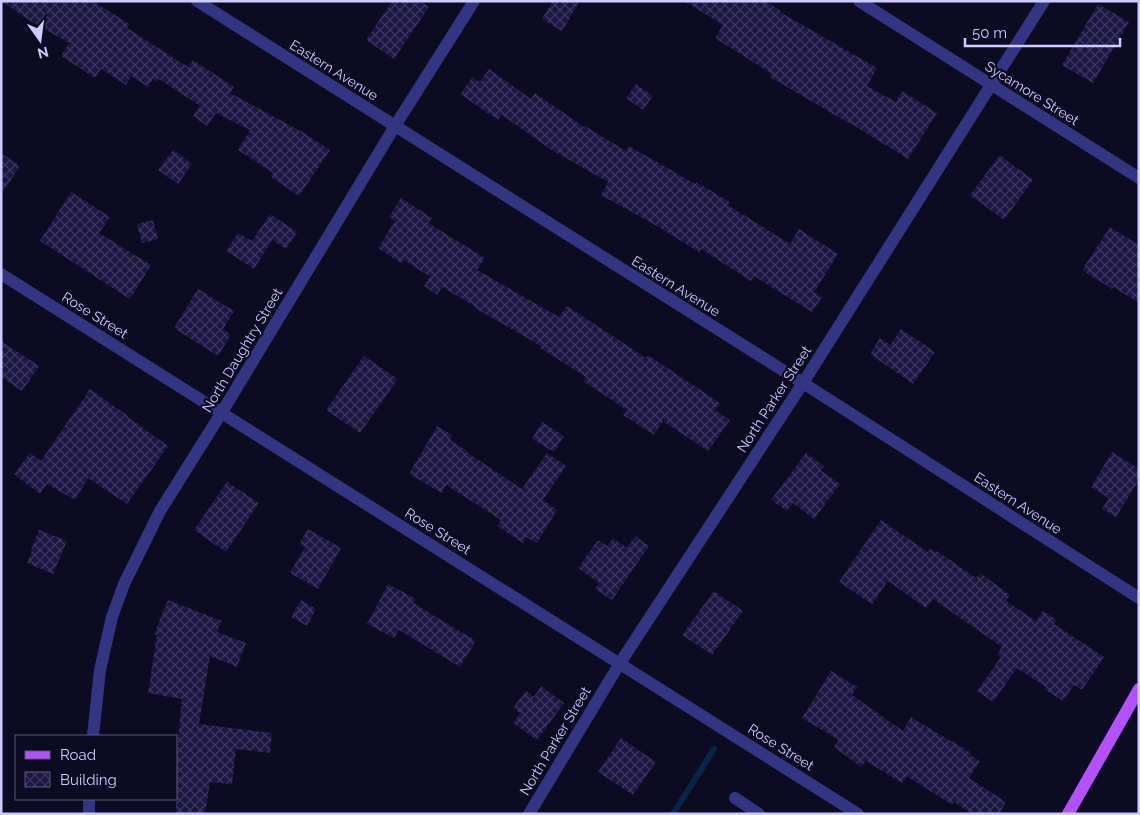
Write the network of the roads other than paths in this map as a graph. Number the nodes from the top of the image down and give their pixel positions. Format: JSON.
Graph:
{"nodes":[{"id":1,"x":197,"y":1,"type":"edge"},
{"id":2,"x":474,"y":1,"type":"edge"},
{"id":3,"x":859,"y":1,"type":"edge"},
{"id":4,"x":1044,"y":1,"type":"edge"},
{"id":5,"x":991,"y":85,"type":"junction"},
{"id":6,"x":395,"y":126,"type":"junction"},
{"id":7,"x":1139,"y":178,"type":"edge"},
{"id":8,"x":1,"y":274,"type":"edge"},
{"id":9,"x":802,"y":383,"type":"junction"},
{"id":10,"x":222,"y":412,"type":"junction"},
{"id":11,"x":1139,"y":598,"type":"edge"},
{"id":12,"x":620,"y":663,"type":"junction"},
{"id":13,"x":1139,"y":689,"type":"edge"},
{"id":14,"x":93,"y":735,"type":"edge"},
{"id":15,"x":735,"y":798,"type":"dead end"},
{"id":16,"x":90,"y":800,"type":"edge"},
{"id":17,"x":89,"y":814,"type":"edge"},
{"id":18,"x":529,"y":814,"type":"edge"},
{"id":19,"x":758,"y":814,"type":"edge"},
{"id":20,"x":858,"y":814,"type":"edge"},
{"id":21,"x":1068,"y":814,"type":"edge"}],
"edges":[{"from":1,"to":6,"type":"street","name":"Eastern Avenue"},
{"from":2,"to":6,"type":"street","name":"North Daughtry Street"},
{"from":3,"to":5,"type":"street","name":"Sycamore Street"},
{"from":4,"to":5,"type":"street","name":"North Parker Street"},
{"from":5,"to":7,"type":"street","name":"Sycamore Street"},
{"from":5,"to":9,"type":"street","name":"North Parker Street"},
{"from":6,"to":9,"type":"street","name":"Eastern Avenue"},
{"from":6,"to":10,"type":"street","name":"North Daughtry Street"},
{"from":8,"to":10,"type":"street","name":"Rose Street"},
{"from":9,"to":11,"type":"street","name":"Eastern Avenue"},
{"from":9,"to":12,"type":"street","name":"North Parker Street"},
{"from":10,"to":12,"type":"street","name":"Rose Street"},
{"from":10,"to":14,"type":"street","name":"North Daughtry Street"},
{"from":12,"to":18,"type":"street","name":"North Parker Street"},
{"from":12,"to":20,"type":"street","name":"Rose Street"},
{"from":13,"to":21,"type":"main road"},
{"from":15,"to":19,"type":"street"},
{"from":16,"to":17,"type":"street"}]}
